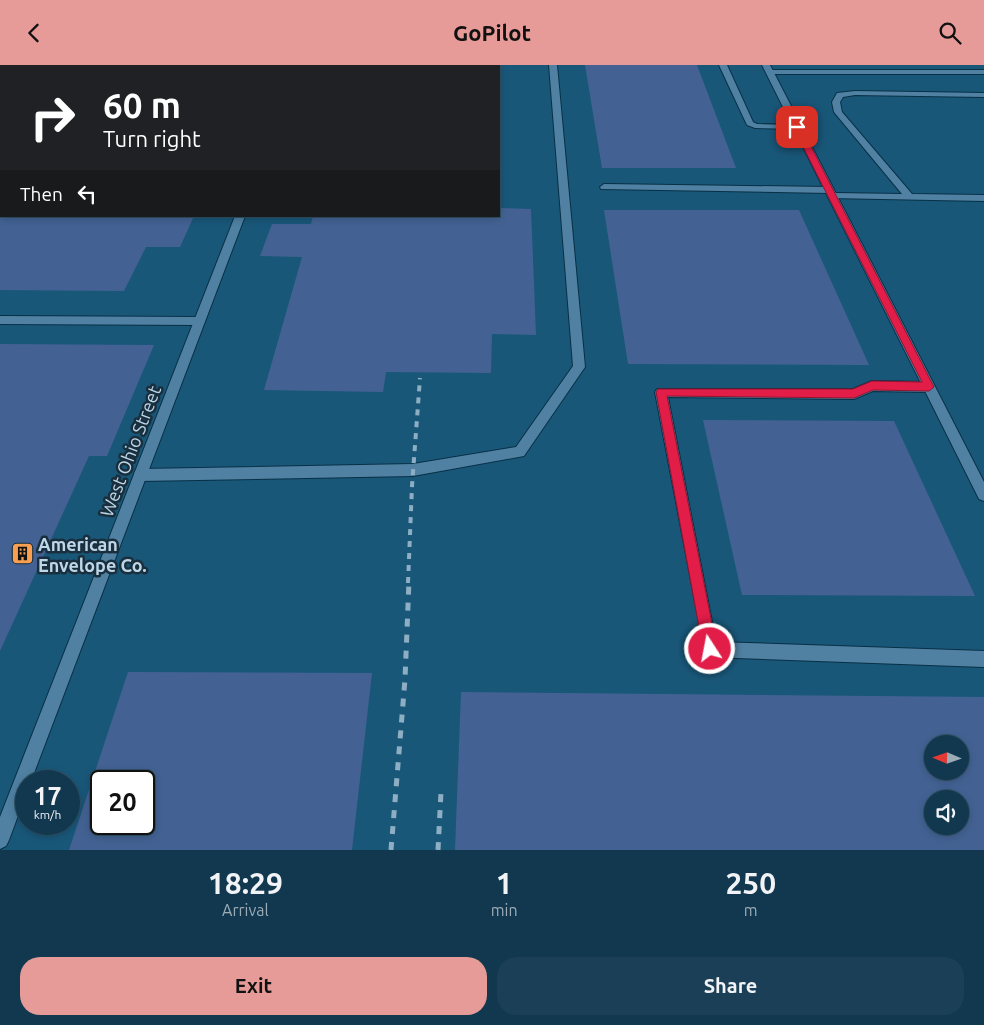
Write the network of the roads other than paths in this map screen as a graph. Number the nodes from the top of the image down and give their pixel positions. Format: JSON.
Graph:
{"nodes":[{"id":1,"x":553,"y":65,"type":"edge"},
{"id":2,"x":723,"y":65,"type":"edge"},
{"id":3,"x":818,"y":65,"type":"edge"},
{"id":4,"x":768,"y":69,"type":"edge"},
{"id":5,"x":823,"y":72,"type":"junction"},
{"id":6,"x":984,"y":73,"type":"edge"},
{"id":7,"x":984,"y":95,"type":"edge"},
{"id":8,"x":797,"y":127,"type":"junction"},
{"id":9,"x":604,"y":187,"type":"dead end"},
{"id":10,"x":831,"y":193,"type":"junction"},
{"id":11,"x":909,"y":197,"type":"junction"},
{"id":12,"x":984,"y":199,"type":"edge"},
{"id":13,"x":240,"y":217,"type":"edge"},
{"id":14,"x":0,"y":320,"type":"edge"},
{"id":15,"x":200,"y":321,"type":"junction"},
{"id":16,"x":929,"y":387,"type":"junction"},
{"id":17,"x":140,"y":475,"type":"junction"},
{"id":18,"x":984,"y":495,"type":"edge"},
{"id":19,"x":984,"y":659,"type":"edge"},
{"id":20,"x":0,"y":840,"type":"edge"}],
"edges":[{"from":1,"to":17,"type":"street"},
{"from":2,"to":8,"type":"street"},
{"from":3,"to":5,"type":"street"},
{"from":4,"to":5,"type":"street"},
{"from":4,"to":8,"type":"street"},
{"from":5,"to":6,"type":"street"},
{"from":7,"to":11,"type":"street"},
{"from":8,"to":10,"type":"street"},
{"from":9,"to":10,"type":"street"},
{"from":10,"to":11,"type":"street"},
{"from":10,"to":16,"type":"street"},
{"from":11,"to":12,"type":"street"},
{"from":13,"to":15,"type":"street","name":"West Ohio Street"},
{"from":14,"to":15,"type":"street"},
{"from":15,"to":17,"type":"street","name":"West Ohio Street"},
{"from":16,"to":18,"type":"street"},
{"from":16,"to":19,"type":"street"},
{"from":17,"to":20,"type":"street","name":"West Ohio Street"}]}
